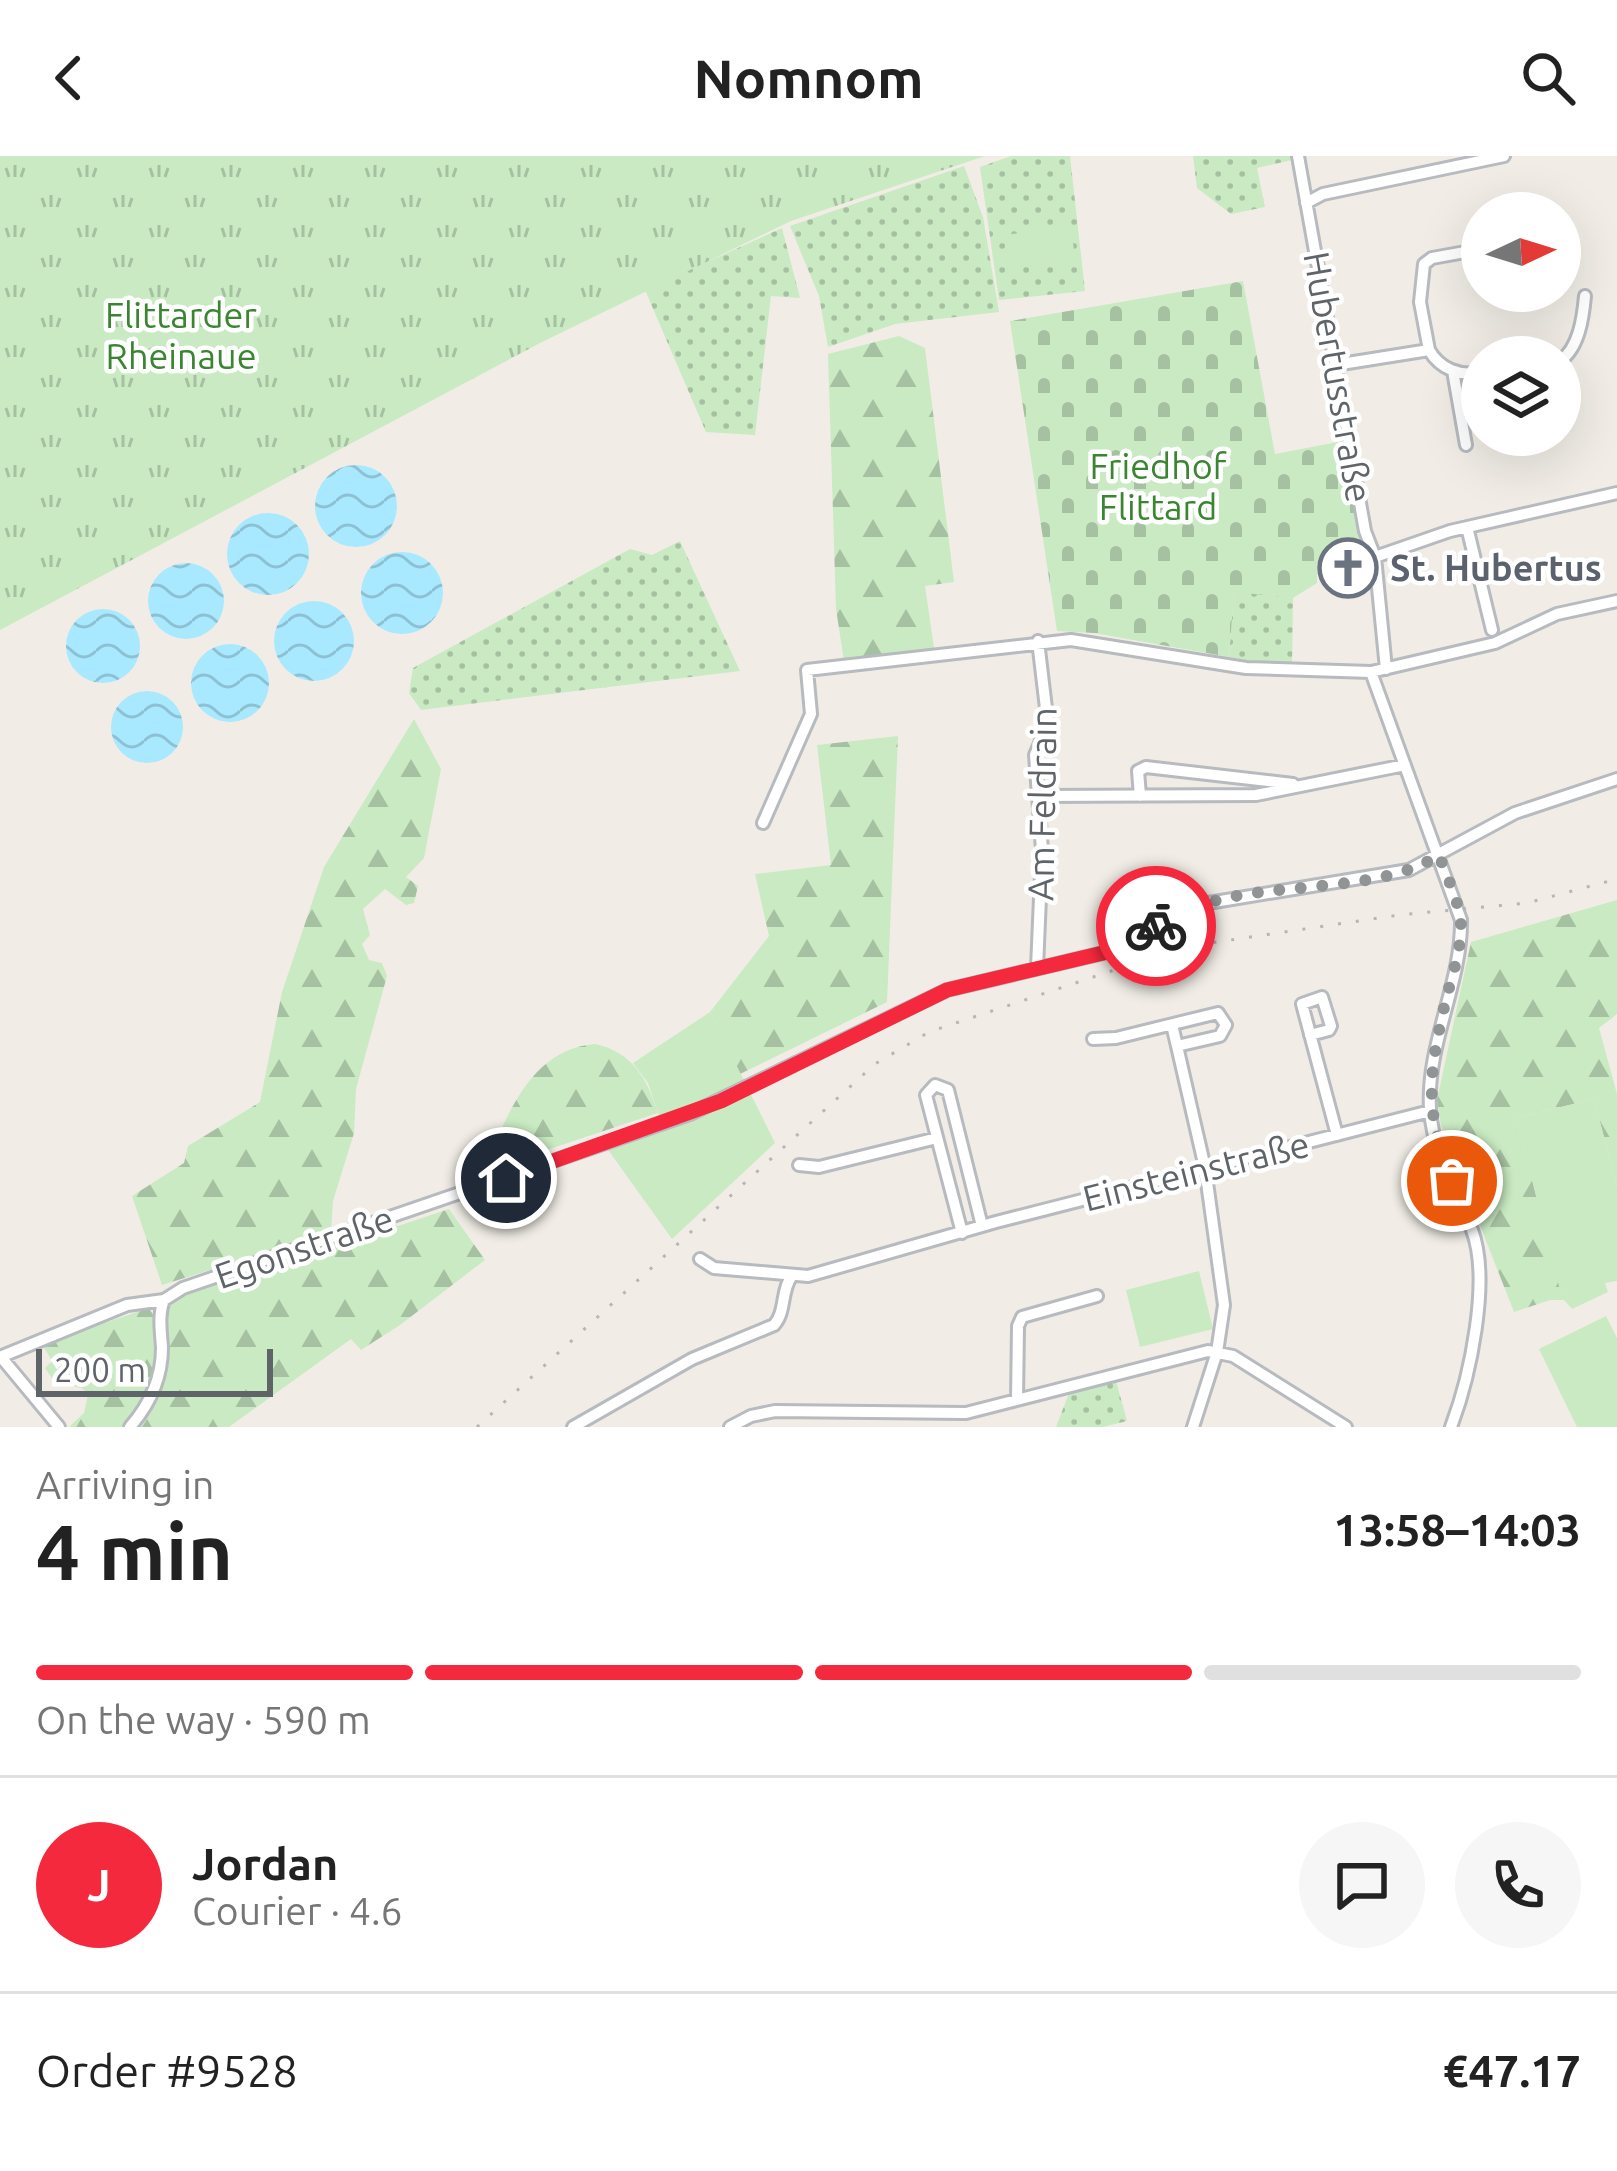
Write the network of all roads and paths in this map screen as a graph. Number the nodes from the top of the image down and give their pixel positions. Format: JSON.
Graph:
{"nodes":[{"id":1,"x":1298,"y":156,"type":"edge"},
{"id":2,"x":1504,"y":156,"type":"edge"},
{"id":3,"x":1306,"y":203,"type":"junction"},
{"id":4,"x":1461,"y":252,"type":"edge"},
{"id":5,"x":1585,"y":296,"type":"dead end"},
{"id":6,"x":1577,"y":336,"type":"edge"},
{"id":7,"x":1429,"y":350,"type":"junction"},
{"id":8,"x":1335,"y":364,"type":"junction"},
{"id":9,"x":1453,"y":371,"type":"junction"},
{"id":10,"x":1461,"y":371,"type":"edge"},
{"id":11,"x":1461,"y":417,"type":"edge"},
{"id":12,"x":1617,"y":493,"type":"edge"},
{"id":13,"x":1467,"y":527,"type":"junction"},
{"id":14,"x":1375,"y":557,"type":"junction"},
{"id":15,"x":1617,"y":601,"type":"edge"},
{"id":16,"x":1492,"y":630,"type":"dead end"},
{"id":17,"x":1038,"y":641,"type":"junction"},
{"id":18,"x":1386,"y":669,"type":"junction"},
{"id":19,"x":1371,"y":672,"type":"junction"},
{"id":20,"x":1405,"y":765,"type":"junction"},
{"id":21,"x":1617,"y":779,"type":"edge"},
{"id":22,"x":1307,"y":785,"type":"junction"},
{"id":23,"x":1039,"y":796,"type":"junction"},
{"id":24,"x":1140,"y":796,"type":"junction"},
{"id":25,"x":764,"y":823,"type":"dead end"},
{"id":26,"x":1439,"y":855,"type":"junction"},
{"id":27,"x":1036,"y":968,"type":"junction"},
{"id":28,"x":1172,"y":1025,"type":"junction"},
{"id":29,"x":1310,"y":1035,"type":"dead end"},
{"id":30,"x":1094,"y":1039,"type":"dead end"},
{"id":31,"x":1177,"y":1046,"type":"junction"},
{"id":32,"x":1430,"y":1112,"type":"junction"},
{"id":33,"x":1337,"y":1135,"type":"junction"},
{"id":34,"x":937,"y":1138,"type":"junction"},
{"id":35,"x":799,"y":1165,"type":"dead end"},
{"id":36,"x":1205,"y":1168,"type":"junction"},
{"id":37,"x":982,"y":1226,"type":"junction"},
{"id":38,"x":962,"y":1233,"type":"junction"},
{"id":39,"x":700,"y":1259,"type":"dead end"},
{"id":40,"x":791,"y":1277,"type":"junction"},
{"id":41,"x":1097,"y":1296,"type":"dead end"},
{"id":42,"x":164,"y":1300,"type":"junction"},
{"id":43,"x":1217,"y":1352,"type":"junction"},
{"id":44,"x":0,"y":1357,"type":"edge"},
{"id":45,"x":1017,"y":1400,"type":"junction"},
{"id":46,"x":849,"y":1411,"type":"junction"},
{"id":47,"x":59,"y":1427,"type":"edge"},
{"id":48,"x":130,"y":1427,"type":"edge"},
{"id":49,"x":573,"y":1427,"type":"edge"},
{"id":50,"x":730,"y":1427,"type":"edge"},
{"id":51,"x":849,"y":1427,"type":"edge"},
{"id":52,"x":1193,"y":1427,"type":"edge"},
{"id":53,"x":1346,"y":1427,"type":"edge"},
{"id":54,"x":1451,"y":1427,"type":"edge"}],
"edges":[{"from":1,"to":3,"type":"street","name":"Hubertusstraße"},
{"from":2,"to":3,"type":"street"},
{"from":3,"to":8,"type":"street","name":"Hubertusstraße"},
{"from":4,"to":7,"type":"street"},
{"from":5,"to":6,"type":"street"},
{"from":7,"to":8,"type":"street"},
{"from":7,"to":9,"type":"street"},
{"from":8,"to":14,"type":"street","name":"Hubertusstraße"},
{"from":9,"to":10,"type":"street"},
{"from":9,"to":11,"type":"street"},
{"from":12,"to":13,"type":"street"},
{"from":13,"to":14,"type":"street"},
{"from":13,"to":16,"type":"street"},
{"from":14,"to":18,"type":"street","name":"Hubertusstraße"},
{"from":15,"to":18,"type":"street"},
{"from":17,"to":19,"type":"street"},
{"from":17,"to":23,"type":"street","name":"Am Feldrain"},
{"from":17,"to":25,"type":"street"},
{"from":18,"to":19,"type":"street"},
{"from":19,"to":20,"type":"street"},
{"from":20,"to":22,"type":"street"},
{"from":20,"to":26,"type":"street"},
{"from":21,"to":26,"type":"street","name":"Egonstraße"},
{"from":22,"to":24,"type":"street"},
{"from":22,"to":24,"type":"street"},
{"from":23,"to":24,"type":"street"},
{"from":23,"to":27,"type":"street","name":"Am Feldrain"},
{"from":26,"to":27,"type":"street","name":"Egonstraße"},
{"from":26,"to":32,"type":"street"},
{"from":27,"to":42,"type":"street","name":"Egonstraße"},
{"from":28,"to":30,"type":"street"},
{"from":28,"to":31,"type":"street"},
{"from":28,"to":31,"type":"street"},
{"from":29,"to":33,"type":"street"},
{"from":31,"to":36,"type":"street"},
{"from":32,"to":33,"type":"street","name":"Einsteinstraße"},
{"from":32,"to":54,"type":"street"},
{"from":33,"to":36,"type":"street","name":"Einsteinstraße"},
{"from":34,"to":35,"type":"street"},
{"from":34,"to":37,"type":"street"},
{"from":34,"to":38,"type":"street"},
{"from":36,"to":37,"type":"street","name":"Einsteinstraße"},
{"from":36,"to":43,"type":"street"},
{"from":37,"to":38,"type":"street","name":"Einsteinstraße"},
{"from":38,"to":40,"type":"street","name":"Einsteinstraße"},
{"from":39,"to":40,"type":"street","name":"Einsteinstraße"},
{"from":40,"to":49,"type":"street"},
{"from":41,"to":45,"type":"street"},
{"from":42,"to":44,"type":"street","name":"Egonstraße"},
{"from":42,"to":48,"type":"street"},
{"from":43,"to":45,"type":"street"},
{"from":43,"to":52,"type":"street"},
{"from":43,"to":53,"type":"street"},
{"from":44,"to":47,"type":"street","name":"Egonstraße"},
{"from":45,"to":46,"type":"street"},
{"from":46,"to":50,"type":"street"},
{"from":46,"to":51,"type":"street"}]}
